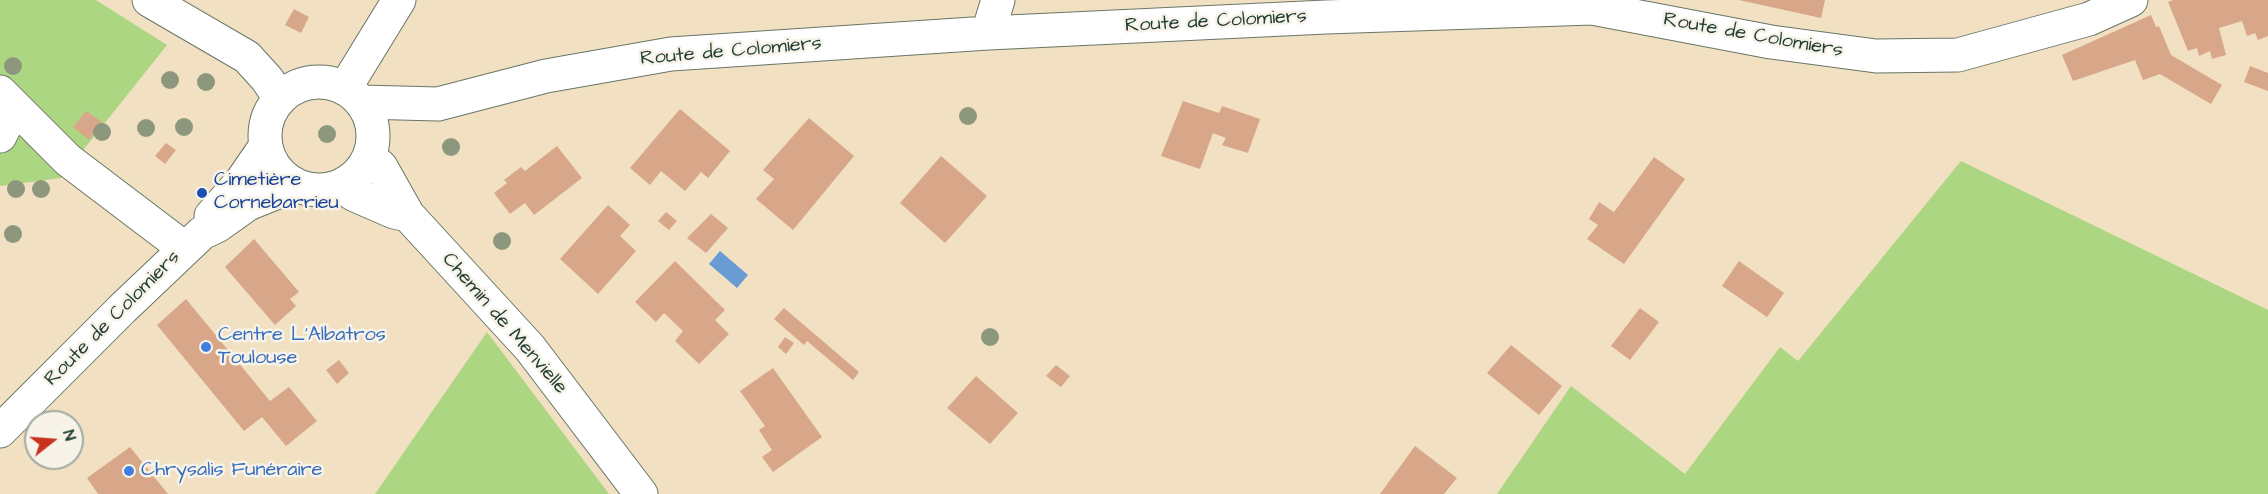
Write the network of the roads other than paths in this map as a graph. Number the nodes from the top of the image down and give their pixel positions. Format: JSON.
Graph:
{"nodes":[{"id":1,"x":149,"y":0,"type":"edge"},
{"id":2,"x":399,"y":0,"type":"edge"},
{"id":3,"x":998,"y":0,"type":"edge"},
{"id":4,"x":2131,"y":0,"type":"edge"},
{"id":5,"x":988,"y":33,"type":"junction"},
{"id":6,"x":353,"y":95,"type":"junction"},
{"id":7,"x":279,"y":97,"type":"junction"},
{"id":8,"x":7,"y":99,"type":"edge"},
{"id":9,"x":438,"y":104,"type":"junction"},
{"id":10,"x":0,"y":136,"type":"edge"},
{"id":11,"x":265,"y":147,"type":"junction"},
{"id":12,"x":371,"y":150,"type":"junction"},
{"id":13,"x":295,"y":185,"type":"junction"},
{"id":14,"x":340,"y":186,"type":"junction"},
{"id":15,"x":408,"y":215,"type":"junction"},
{"id":16,"x":193,"y":241,"type":"junction"},
{"id":17,"x":0,"y":431,"type":"edge"},
{"id":18,"x":641,"y":494,"type":"edge"}],
"edges":[{"from":1,"to":7,"type":"street"},
{"from":2,"to":6,"type":"street"},
{"from":3,"to":5,"type":"street"},
{"from":4,"to":5,"type":"street","name":"Route de Colomiers"},
{"from":5,"to":9,"type":"street","name":"Route de Colomiers"},
{"from":6,"to":7,"type":"street"},
{"from":6,"to":9,"type":"street","name":"Route de Colomiers"},
{"from":6,"to":12,"type":"street"},
{"from":7,"to":11,"type":"street"},
{"from":8,"to":10,"type":"street"},
{"from":8,"to":16,"type":"street"},
{"from":9,"to":12,"type":"street","name":"Route de Colomiers"},
{"from":11,"to":13,"type":"street"},
{"from":11,"to":16,"type":"street","name":"Route de Colomiers"},
{"from":12,"to":14,"type":"street"},
{"from":12,"to":15,"type":"street","name":"Chemin de Menvielle"},
{"from":13,"to":14,"type":"street"},
{"from":13,"to":16,"type":"street","name":"Route de Colomiers"},
{"from":14,"to":15,"type":"street","name":"Chemin de Menvielle"},
{"from":15,"to":18,"type":"street","name":"Chemin de Menvielle"},
{"from":16,"to":17,"type":"street","name":"Route de Colomiers"}]}
